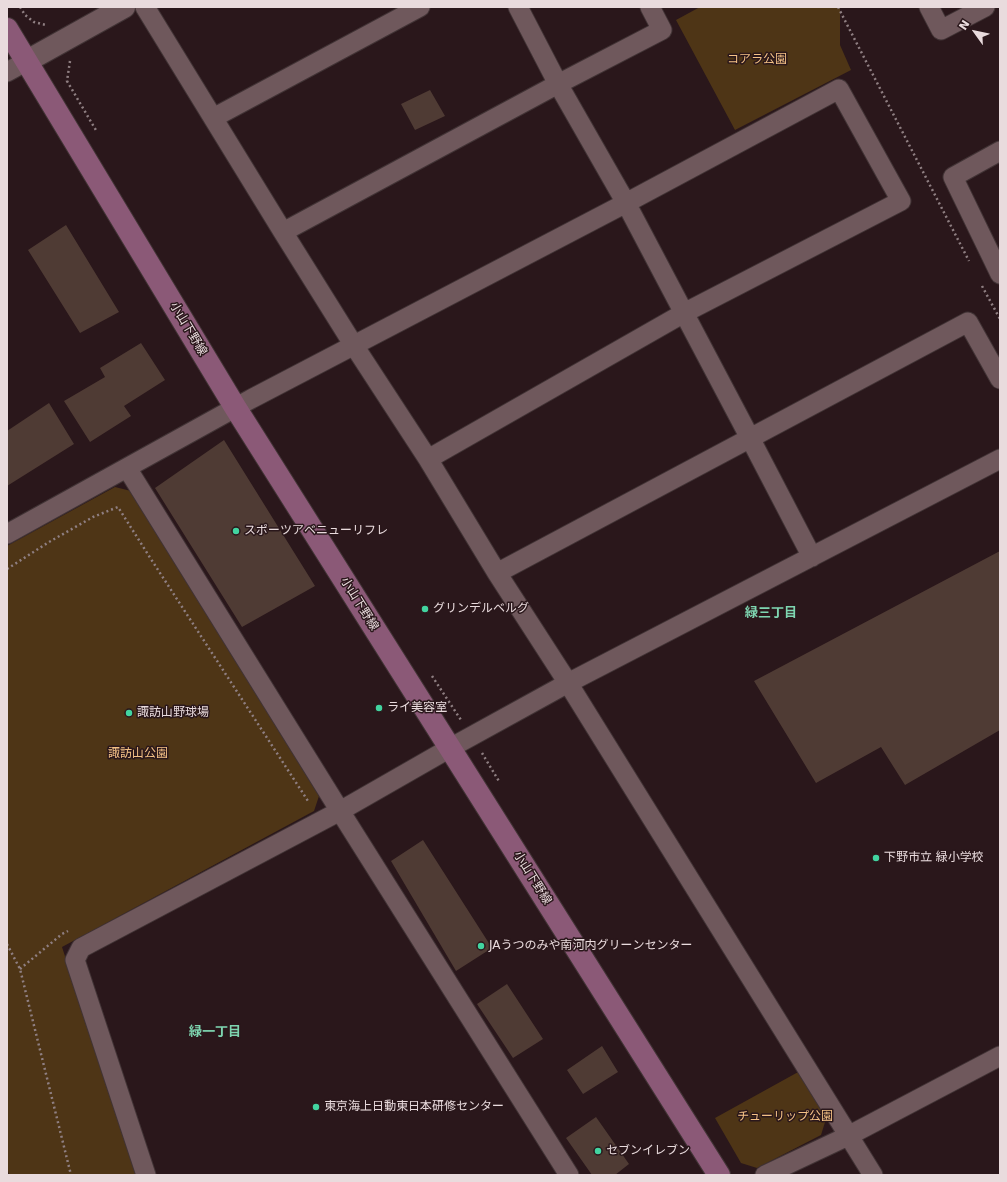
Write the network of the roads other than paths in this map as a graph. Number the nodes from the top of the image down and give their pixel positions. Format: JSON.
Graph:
{"nodes":[{"id":1,"x":124,"y":7,"type":"edge"},
{"id":2,"x":146,"y":7,"type":"edge"},
{"id":3,"x":420,"y":7,"type":"edge"},
{"id":4,"x":518,"y":7,"type":"edge"},
{"id":5,"x":650,"y":7,"type":"edge"},
{"id":6,"x":929,"y":7,"type":"edge"},
{"id":7,"x":985,"y":7,"type":"edge"},
{"id":8,"x":7,"y":29,"type":"edge"},
{"id":9,"x":27,"y":61,"type":"junction"},
{"id":10,"x":7,"y":72,"type":"edge"},
{"id":11,"x":558,"y":84,"type":"junction"},
{"id":12,"x":213,"y":118,"type":"junction"},
{"id":13,"x":1000,"y":151,"type":"edge"},
{"id":14,"x":626,"y":203,"type":"junction"},
{"id":15,"x":283,"y":232,"type":"junction"},
{"id":16,"x":1000,"y":274,"type":"edge"},
{"id":17,"x":684,"y":313,"type":"junction"},
{"id":18,"x":353,"y":344,"type":"junction"},
{"id":19,"x":1000,"y":378,"type":"edge"},
{"id":20,"x":235,"y":407,"type":"junction"},
{"id":21,"x":750,"y":438,"type":"junction"},
{"id":22,"x":428,"y":459,"type":"junction"},
{"id":23,"x":1000,"y":459,"type":"edge"},
{"id":24,"x":127,"y":468,"type":"junction"},
{"id":25,"x":7,"y":534,"type":"edge"},
{"id":26,"x":812,"y":557,"type":"junction"},
{"id":27,"x":497,"y":573,"type":"junction"},
{"id":28,"x":568,"y":684,"type":"junction"},
{"id":29,"x":450,"y":748,"type":"junction"},
{"id":30,"x":340,"y":811,"type":"junction"},
{"id":31,"x":1000,"y":1056,"type":"edge"},
{"id":32,"x":848,"y":1136,"type":"junction"},
{"id":33,"x":146,"y":1175,"type":"edge"},
{"id":34,"x":569,"y":1175,"type":"edge"},
{"id":35,"x":719,"y":1175,"type":"edge"},
{"id":36,"x":764,"y":1175,"type":"edge"},
{"id":37,"x":873,"y":1175,"type":"edge"}],
"edges":[{"from":1,"to":9,"type":"street"},
{"from":2,"to":12,"type":"street"},
{"from":3,"to":12,"type":"street"},
{"from":4,"to":11,"type":"street"},
{"from":5,"to":11,"type":"street"},
{"from":6,"to":7,"type":"street"},
{"from":8,"to":9,"type":"main road","name":"小山下野線"},
{"from":9,"to":10,"type":"street"},
{"from":9,"to":20,"type":"main road","name":"小山下野線"},
{"from":11,"to":14,"type":"street"},
{"from":11,"to":15,"type":"street"},
{"from":12,"to":15,"type":"street"},
{"from":13,"to":16,"type":"street"},
{"from":14,"to":17,"type":"street"},
{"from":14,"to":17,"type":"street"},
{"from":14,"to":18,"type":"street"},
{"from":15,"to":18,"type":"street"},
{"from":17,"to":21,"type":"street"},
{"from":17,"to":22,"type":"street"},
{"from":18,"to":20,"type":"street"},
{"from":18,"to":22,"type":"street"},
{"from":19,"to":21,"type":"street"},
{"from":20,"to":24,"type":"street"},
{"from":20,"to":29,"type":"main road","name":"小山下野線"},
{"from":21,"to":26,"type":"street"},
{"from":21,"to":27,"type":"street"},
{"from":22,"to":27,"type":"street"},
{"from":23,"to":26,"type":"street"},
{"from":24,"to":25,"type":"street"},
{"from":24,"to":30,"type":"street"},
{"from":26,"to":28,"type":"street"},
{"from":27,"to":28,"type":"street"},
{"from":28,"to":29,"type":"street"},
{"from":28,"to":32,"type":"street"},
{"from":29,"to":30,"type":"street"},
{"from":29,"to":35,"type":"main road","name":"小山下野線"},
{"from":30,"to":33,"type":"street"},
{"from":30,"to":34,"type":"street"},
{"from":31,"to":32,"type":"street"},
{"from":32,"to":36,"type":"street"},
{"from":32,"to":37,"type":"street"}]}
